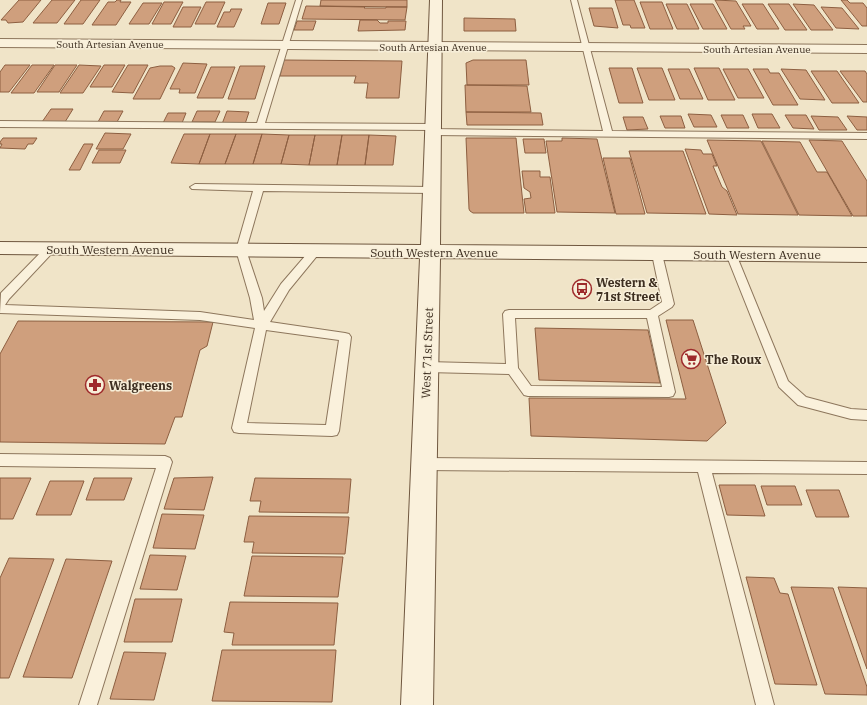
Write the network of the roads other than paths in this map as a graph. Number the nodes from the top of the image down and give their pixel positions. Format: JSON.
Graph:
{"nodes":[{"id":1,"x":299,"y":0,"type":"edge"},
{"id":2,"x":436,"y":0,"type":"edge"},
{"id":3,"x":574,"y":0,"type":"edge"},
{"id":4,"x":0,"y":43,"type":"edge"},
{"id":5,"x":285,"y":45,"type":"junction"},
{"id":6,"x":434,"y":47,"type":"junction"},
{"id":7,"x":586,"y":48,"type":"junction"},
{"id":8,"x":867,"y":49,"type":"edge"},
{"id":9,"x":0,"y":124,"type":"edge"},
{"id":10,"x":260,"y":126,"type":"junction"},
{"id":11,"x":432,"y":130,"type":"junction"},
{"id":12,"x":608,"y":134,"type":"junction"},
{"id":13,"x":867,"y":136,"type":"edge"},
{"id":14,"x":195,"y":186,"type":"dead end"},
{"id":15,"x":259,"y":188,"type":"junction"},
{"id":16,"x":431,"y":190,"type":"junction"},
{"id":17,"x":0,"y":248,"type":"edge"},
{"id":18,"x":51,"y":248,"type":"junction"},
{"id":19,"x":241,"y":250,"type":"junction"},
{"id":20,"x":316,"y":251,"type":"junction"},
{"id":21,"x":430,"y":252,"type":"junction"},
{"id":22,"x":657,"y":254,"type":"junction"},
{"id":23,"x":730,"y":254,"type":"junction"},
{"id":24,"x":867,"y":255,"type":"edge"},
{"id":25,"x":0,"y":304,"type":"edge"},
{"id":26,"x":0,"y":309,"type":"edge"},
{"id":27,"x":652,"y":314,"type":"junction"},
{"id":28,"x":261,"y":326,"type":"junction"},
{"id":29,"x":427,"y":367,"type":"junction"},
{"id":30,"x":512,"y":369,"type":"junction"},
{"id":31,"x":867,"y":415,"type":"edge"},
{"id":32,"x":0,"y":460,"type":"edge"},
{"id":33,"x":424,"y":464,"type":"junction"},
{"id":34,"x":703,"y":466,"type":"junction"},
{"id":35,"x":867,"y":468,"type":"edge"},
{"id":36,"x":88,"y":705,"type":"edge"},
{"id":37,"x":417,"y":705,"type":"edge"},
{"id":38,"x":765,"y":705,"type":"edge"}],
"edges":[{"from":1,"to":5,"type":"lane"},
{"from":2,"to":6,"type":"main road","name":"West 71st Street"},
{"from":3,"to":7,"type":"lane"},
{"from":4,"to":5,"type":"main road","name":"South Artesian Avenue"},
{"from":5,"to":6,"type":"main road","name":"South Artesian Avenue"},
{"from":5,"to":10,"type":"lane"},
{"from":6,"to":7,"type":"main road","name":"South Artesian Avenue"},
{"from":6,"to":11,"type":"main road","name":"West 71st Street"},
{"from":7,"to":8,"type":"main road","name":"South Artesian Avenue"},
{"from":7,"to":12,"type":"lane"},
{"from":9,"to":10,"type":"lane"},
{"from":10,"to":11,"type":"lane"},
{"from":11,"to":12,"type":"lane"},
{"from":11,"to":16,"type":"main road","name":"West 71st Street"},
{"from":12,"to":13,"type":"lane"},
{"from":14,"to":15,"type":"lane"},
{"from":15,"to":16,"type":"lane"},
{"from":15,"to":19,"type":"lane"},
{"from":16,"to":21,"type":"main road","name":"West 71st Street"},
{"from":17,"to":18,"type":"main road","name":"South Western Avenue"},
{"from":18,"to":19,"type":"main road","name":"South Western Avenue"},
{"from":18,"to":25,"type":"lane"},
{"from":19,"to":20,"type":"main road","name":"South Western Avenue"},
{"from":19,"to":28,"type":"lane"},
{"from":20,"to":21,"type":"main road","name":"South Western Avenue"},
{"from":20,"to":28,"type":"lane"},
{"from":21,"to":22,"type":"main road","name":"South Western Avenue"},
{"from":21,"to":29,"type":"main road","name":"West 71st Street"},
{"from":22,"to":23,"type":"main road","name":"South Western Avenue"},
{"from":22,"to":27,"type":"lane"},
{"from":23,"to":24,"type":"main road","name":"South Western Avenue"},
{"from":23,"to":31,"type":"lane"},
{"from":26,"to":28,"type":"lane"},
{"from":27,"to":30,"type":"lane"},
{"from":27,"to":30,"type":"lane"},
{"from":28,"to":28,"type":"lane"},
{"from":29,"to":30,"type":"lane"},
{"from":29,"to":33,"type":"main road","name":"West 71st Street"},
{"from":32,"to":36,"type":"lane"},
{"from":33,"to":34,"type":"lane"},
{"from":33,"to":37,"type":"main road","name":"West 71st Street"},
{"from":34,"to":35,"type":"lane"},
{"from":34,"to":38,"type":"lane"}]}
